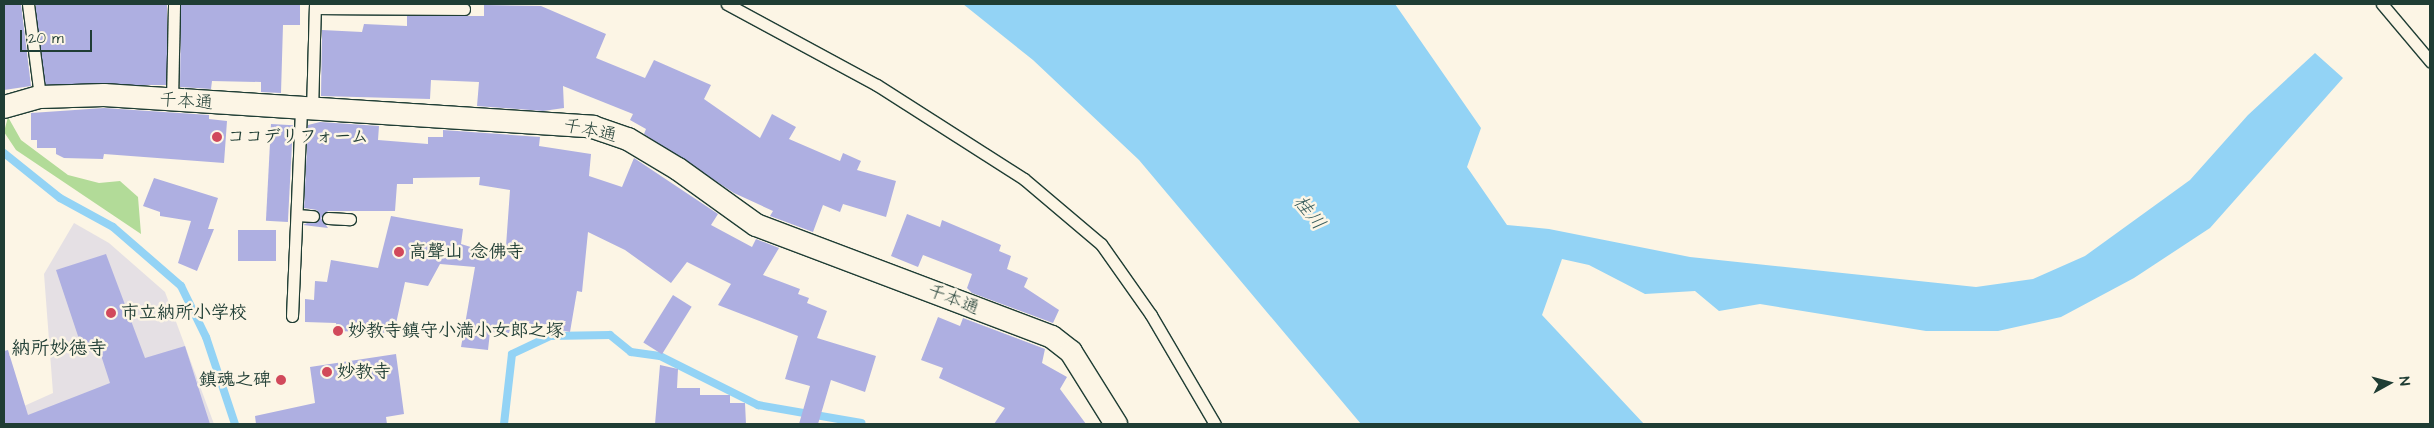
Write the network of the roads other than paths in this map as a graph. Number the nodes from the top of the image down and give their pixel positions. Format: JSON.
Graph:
{"nodes":[{"id":1,"x":28,"y":4,"type":"edge"},
{"id":2,"x":174,"y":4,"type":"edge"},
{"id":3,"x":727,"y":4,"type":"edge"},
{"id":4,"x":2382,"y":4,"type":"edge"},
{"id":5,"x":315,"y":6,"type":"edge"},
{"id":6,"x":464,"y":9,"type":"dead end"},
{"id":7,"x":2430,"y":61,"type":"edge"},
{"id":8,"x":40,"y":97,"type":"junction"},
{"id":9,"x":172,"y":101,"type":"junction"},
{"id":10,"x":4,"y":107,"type":"edge"},
{"id":11,"x":307,"y":110,"type":"junction"},
{"id":12,"x":296,"y":215,"type":"junction"},
{"id":13,"x":313,"y":216,"type":"dead end"},
{"id":14,"x":328,"y":218,"type":"dead end"},
{"id":15,"x":350,"y":219,"type":"dead end"},
{"id":16,"x":292,"y":316,"type":"dead end"},
{"id":17,"x":1116,"y":424,"type":"edge"},
{"id":18,"x":1215,"y":424,"type":"edge"}],
"edges":[{"from":1,"to":8,"type":"lane"},
{"from":2,"to":9,"type":"lane"},
{"from":3,"to":18,"type":"lane"},
{"from":4,"to":7,"type":"lane"},
{"from":5,"to":6,"type":"lane"},
{"from":5,"to":11,"type":"lane"},
{"from":8,"to":9,"type":"street","name":"千本通"},
{"from":8,"to":10,"type":"street","name":"千本通"},
{"from":9,"to":11,"type":"street","name":"千本通"},
{"from":11,"to":12,"type":"lane"},
{"from":11,"to":17,"type":"street","name":"千本通"},
{"from":12,"to":13,"type":"lane"},
{"from":12,"to":16,"type":"lane"},
{"from":14,"to":15,"type":"lane"}]}
